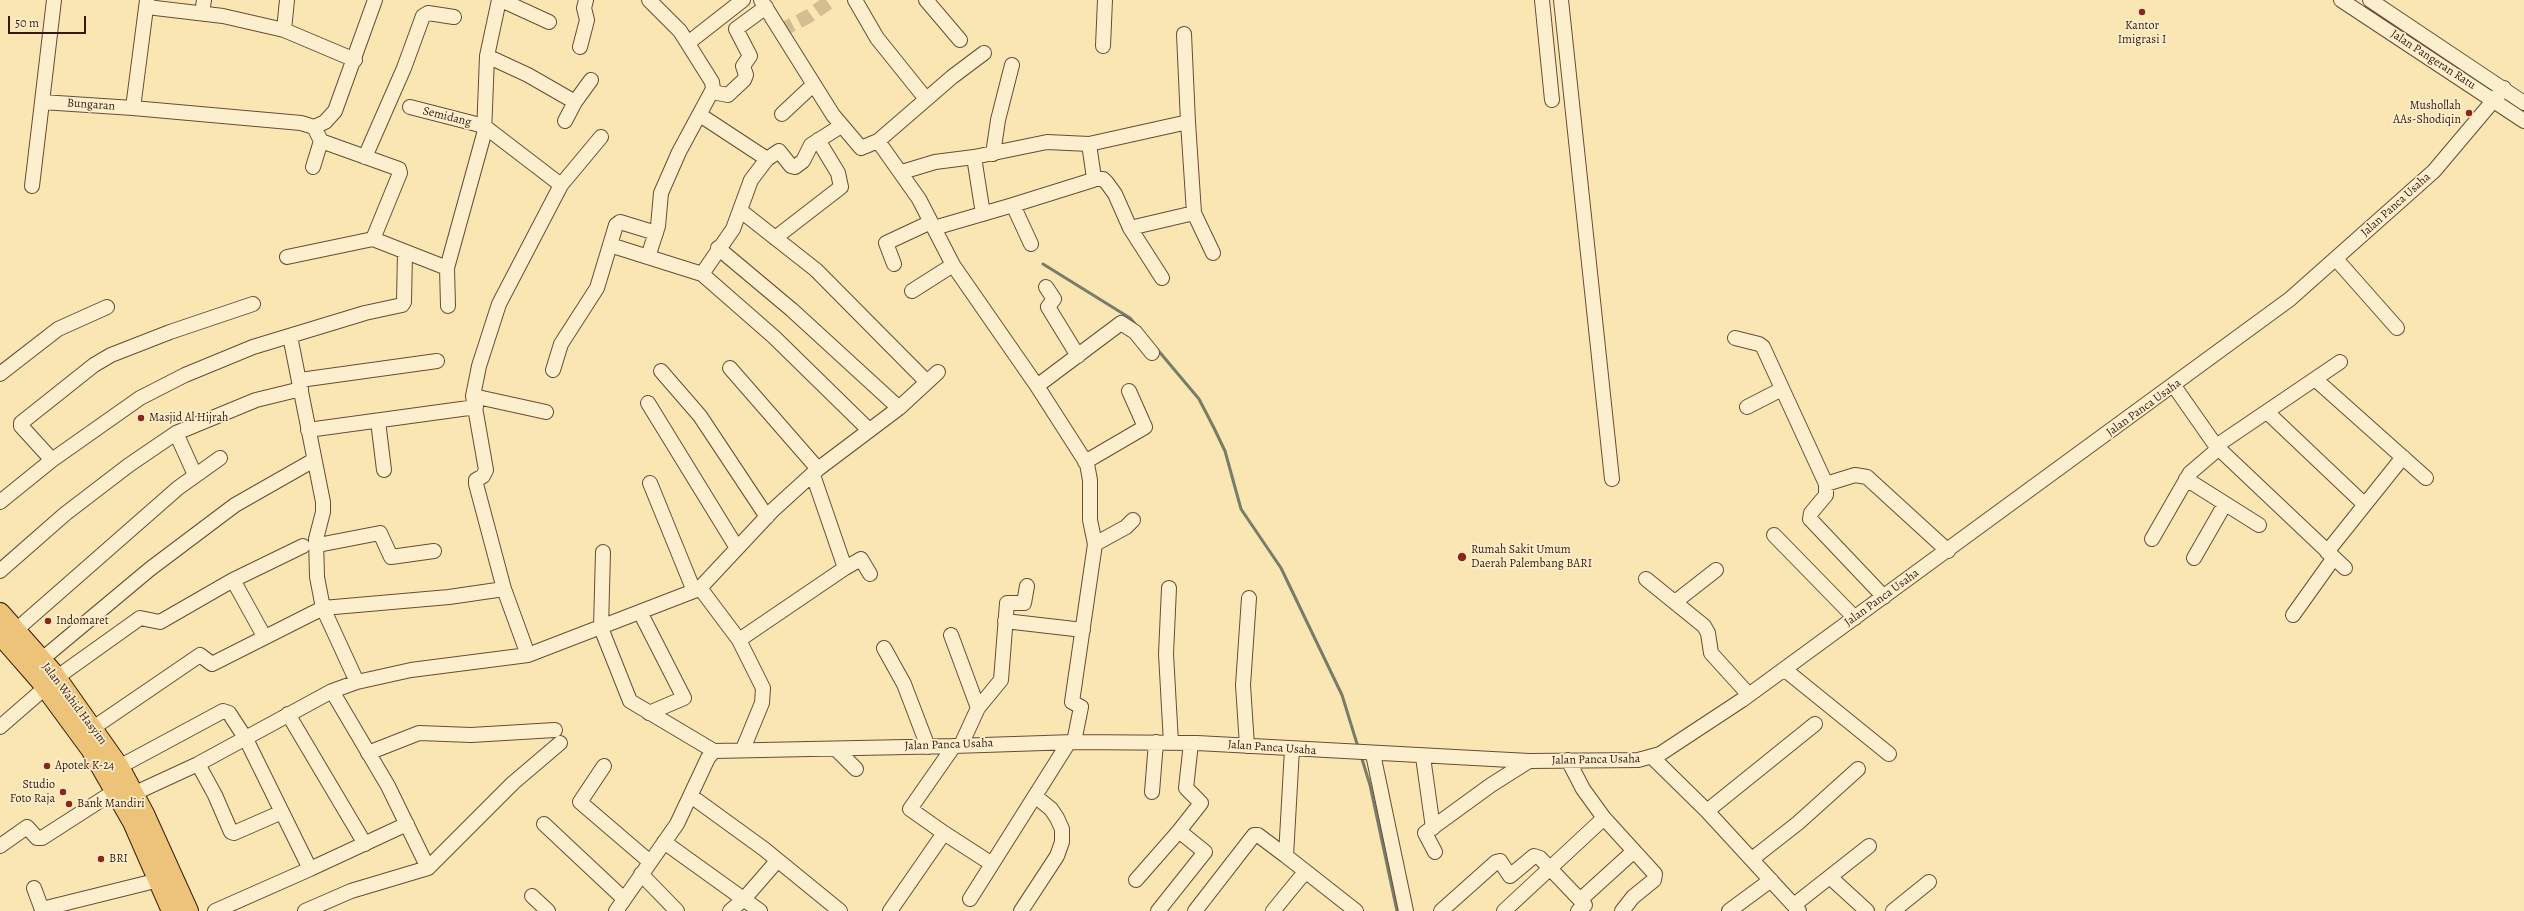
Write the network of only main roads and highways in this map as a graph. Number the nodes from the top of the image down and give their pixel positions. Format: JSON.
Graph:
{"nodes":[{"id":1,"x":0,"y":613,"type":"edge"},
{"id":2,"x":8,"y":632,"type":"edge"},
{"id":3,"x":51,"y":683,"type":"junction"},
{"id":4,"x":124,"y":792,"type":"junction"},
{"id":5,"x":172,"y":911,"type":"edge"},
{"id":6,"x":188,"y":911,"type":"edge"}],
"edges":[{"from":1,"to":2,"type":"highway","name":"Jalan Wahid Hasyim"},
{"from":2,"to":3,"type":"highway","name":"Jalan Wahid Hasyim"},
{"from":2,"to":3,"type":"highway","name":"Jalan Wahid Hasyim"},
{"from":3,"to":4,"type":"highway","name":"Jalan Wahid Hasyim"},
{"from":3,"to":4,"type":"highway","name":"Jalan Wahid Hasyim"},
{"from":4,"to":5,"type":"highway","name":"Jalan Wahid Hasyim"},
{"from":4,"to":6,"type":"highway","name":"Jalan Wahid Hasyim"}]}
